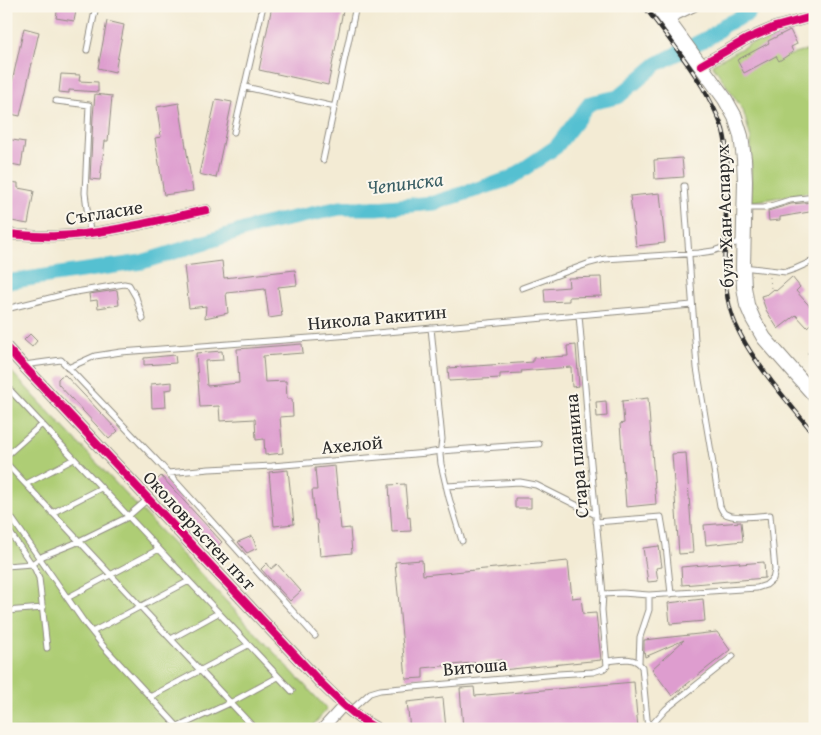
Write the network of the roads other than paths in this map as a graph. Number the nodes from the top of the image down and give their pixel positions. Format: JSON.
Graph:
{"nodes":[{"id":1,"x":96,"y":6,"type":"edge"},
{"id":2,"x":263,"y":6,"type":"edge"},
{"id":3,"x":356,"y":6,"type":"edge"},
{"id":4,"x":657,"y":6,"type":"edge"},
{"id":5,"x":694,"y":6,"type":"edge"},
{"id":6,"x":815,"y":16,"type":"edge"},
{"id":7,"x":667,"y":19,"type":"junction"},
{"id":8,"x":87,"y":50,"type":"dead end"},
{"id":9,"x":698,"y":61,"type":"junction"},
{"id":10,"x":244,"y":87,"type":"junction"},
{"id":11,"x":56,"y":101,"type":"dead end"},
{"id":12,"x":334,"y":107,"type":"junction"},
{"id":13,"x":234,"y":132,"type":"dead end"},
{"id":14,"x":323,"y":160,"type":"dead end"},
{"id":15,"x":684,"y":186,"type":"dead end"},
{"id":16,"x":815,"y":197,"type":"edge"},
{"id":17,"x":744,"y":208,"type":"junction"},
{"id":18,"x":206,"y":210,"type":"dead end"},
{"id":19,"x":90,"y":232,"type":"junction"},
{"id":20,"x":6,"y":234,"type":"edge"},
{"id":21,"x":743,"y":241,"type":"junction"},
{"id":22,"x":689,"y":254,"type":"junction"},
{"id":23,"x":815,"y":260,"type":"edge"},
{"id":24,"x":743,"y":267,"type":"junction"},
{"id":25,"x":522,"y":288,"type":"dead end"},
{"id":26,"x":692,"y":305,"type":"junction"},
{"id":27,"x":6,"y":308,"type":"edge"},
{"id":28,"x":580,"y":315,"type":"junction"},
{"id":29,"x":143,"y":319,"type":"dead end"},
{"id":30,"x":431,"y":328,"type":"junction"},
{"id":31,"x":6,"y":347,"type":"edge"},
{"id":32,"x":24,"y":365,"type":"junction"},
{"id":33,"x":68,"y":368,"type":"junction"},
{"id":34,"x":6,"y":392,"type":"edge"},
{"id":35,"x":815,"y":396,"type":"edge"},
{"id":36,"x":42,"y":424,"type":"junction"},
{"id":37,"x":539,"y":444,"type":"dead end"},
{"id":38,"x":440,"y":451,"type":"junction"},
{"id":39,"x":6,"y":456,"type":"edge"},
{"id":40,"x":74,"y":459,"type":"junction"},
{"id":41,"x":6,"y":463,"type":"edge"},
{"id":42,"x":168,"y":473,"type":"junction"},
{"id":43,"x":26,"y":484,"type":"junction"},
{"id":44,"x":446,"y":486,"type":"junction"},
{"id":45,"x":101,"y":488,"type":"junction"},
{"id":46,"x":149,"y":499,"type":"junction"},
{"id":47,"x":6,"y":510,"type":"edge"},
{"id":48,"x":52,"y":513,"type":"junction"},
{"id":49,"x":128,"y":516,"type":"junction"},
{"id":50,"x":596,"y":519,"type":"junction"},
{"id":51,"x":6,"y":527,"type":"edge"},
{"id":52,"x":79,"y":541,"type":"junction"},
{"id":53,"x":462,"y":541,"type":"dead end"},
{"id":54,"x":159,"y":549,"type":"junction"},
{"id":55,"x":40,"y":559,"type":"junction"},
{"id":56,"x":32,"y":564,"type":"junction"},
{"id":57,"x":6,"y":566,"type":"edge"},
{"id":58,"x":111,"y":575,"type":"junction"},
{"id":59,"x":189,"y":581,"type":"junction"},
{"id":60,"x":603,"y":594,"type":"junction"},
{"id":61,"x":671,"y":594,"type":"junction"},
{"id":62,"x":650,"y":595,"type":"junction"},
{"id":63,"x":67,"y":598,"type":"junction"},
{"id":64,"x":140,"y":606,"type":"junction"},
{"id":65,"x":43,"y":608,"type":"junction"},
{"id":66,"x":6,"y":611,"type":"edge"},
{"id":67,"x":218,"y":612,"type":"junction"},
{"id":68,"x":92,"y":632,"type":"junction"},
{"id":69,"x":314,"y":636,"type":"dead end"},
{"id":70,"x":171,"y":639,"type":"junction"},
{"id":71,"x":248,"y":645,"type":"junction"},
{"id":72,"x":47,"y":648,"type":"dead end"},
{"id":73,"x":733,"y":656,"type":"dead end"},
{"id":74,"x":639,"y":662,"type":"junction"},
{"id":75,"x":607,"y":663,"type":"junction"},
{"id":76,"x":200,"y":670,"type":"junction"},
{"id":77,"x":278,"y":677,"type":"junction"},
{"id":78,"x":292,"y":692,"type":"dead end"},
{"id":79,"x":150,"y":697,"type":"junction"},
{"id":80,"x":230,"y":702,"type":"junction"},
{"id":81,"x":347,"y":708,"type":"junction"},
{"id":82,"x":255,"y":729,"type":"edge"},
{"id":83,"x":322,"y":729,"type":"edge"},
{"id":84,"x":377,"y":729,"type":"edge"},
{"id":85,"x":648,"y":729,"type":"edge"}],
"edges":[{"from":1,"to":8,"type":"lane"},
{"from":2,"to":10,"type":"lane"},
{"from":3,"to":12,"type":"lane"},
{"from":4,"to":7,"type":"main road","name":"бул. Хан Аспарух"},
{"from":5,"to":7,"type":"street"},
{"from":6,"to":9,"type":"street"},
{"from":7,"to":9,"type":"main road","name":"бул. Хан Аспарух"},
{"from":9,"to":17,"type":"main road","name":"бул. Хан Аспарух"},
{"from":10,"to":12,"type":"lane"},
{"from":10,"to":13,"type":"lane"},
{"from":11,"to":19,"type":"lane"},
{"from":12,"to":14,"type":"lane"},
{"from":15,"to":22,"type":"lane"},
{"from":16,"to":17,"type":"lane"},
{"from":17,"to":21,"type":"main road","name":"бул. Хан Аспарух"},
{"from":18,"to":19,"type":"street","name":"Съгласие"},
{"from":19,"to":20,"type":"street","name":"Съгласие"},
{"from":21,"to":22,"type":"lane"},
{"from":21,"to":24,"type":"main road","name":"бул. Хан Аспарух"},
{"from":22,"to":25,"type":"lane"},
{"from":22,"to":26,"type":"lane"},
{"from":23,"to":24,"type":"lane"},
{"from":24,"to":35,"type":"main road","name":"бул. Хан Аспарух"},
{"from":26,"to":28,"type":"lane","name":"Никола Ракитин"},
{"from":26,"to":61,"type":"lane"},
{"from":27,"to":29,"type":"lane"},
{"from":28,"to":30,"type":"lane","name":"Никола Ракитин"},
{"from":28,"to":50,"type":"lane","name":"Стара планина"},
{"from":30,"to":33,"type":"lane","name":"Никола Ракитин"},
{"from":30,"to":38,"type":"lane"},
{"from":31,"to":32,"type":"street","name":"Околовръстен път"},
{"from":32,"to":33,"type":"lane"},
{"from":32,"to":46,"type":"street","name":"Околовръстен път"},
{"from":33,"to":42,"type":"lane"},
{"from":34,"to":36,"type":"lane"},
{"from":36,"to":39,"type":"lane"},
{"from":36,"to":40,"type":"lane"},
{"from":37,"to":38,"type":"lane","name":"Ахелой"},
{"from":38,"to":42,"type":"lane","name":"Ахелой"},
{"from":38,"to":44,"type":"lane"},
{"from":40,"to":43,"type":"lane"},
{"from":40,"to":45,"type":"lane"},
{"from":41,"to":43,"type":"lane"},
{"from":42,"to":69,"type":"lane"},
{"from":43,"to":48,"type":"lane"},
{"from":44,"to":50,"type":"lane"},
{"from":44,"to":53,"type":"lane"},
{"from":45,"to":48,"type":"lane"},
{"from":45,"to":49,"type":"lane"},
{"from":46,"to":49,"type":"lane"},
{"from":46,"to":81,"type":"street","name":"Околовръстен път"},
{"from":47,"to":55,"type":"lane"},
{"from":48,"to":52,"type":"lane"},
{"from":49,"to":52,"type":"lane"},
{"from":49,"to":54,"type":"lane"},
{"from":50,"to":60,"type":"lane","name":"Стара планина"},
{"from":50,"to":61,"type":"lane"},
{"from":51,"to":56,"type":"lane"},
{"from":52,"to":55,"type":"lane"},
{"from":52,"to":58,"type":"lane"},
{"from":54,"to":58,"type":"lane"},
{"from":54,"to":59,"type":"lane"},
{"from":55,"to":56,"type":"lane"},
{"from":55,"to":63,"type":"lane"},
{"from":56,"to":57,"type":"lane"},
{"from":56,"to":65,"type":"lane"},
{"from":58,"to":63,"type":"lane"},
{"from":58,"to":64,"type":"lane"},
{"from":59,"to":64,"type":"lane"},
{"from":59,"to":67,"type":"lane"},
{"from":60,"to":62,"type":"lane"},
{"from":60,"to":75,"type":"lane","name":"Стара планина"},
{"from":61,"to":62,"type":"lane"},
{"from":62,"to":74,"type":"lane"},
{"from":63,"to":68,"type":"lane"},
{"from":64,"to":68,"type":"lane"},
{"from":64,"to":70,"type":"lane"},
{"from":65,"to":66,"type":"lane"},
{"from":65,"to":72,"type":"lane"},
{"from":67,"to":70,"type":"lane"},
{"from":67,"to":71,"type":"lane"},
{"from":68,"to":79,"type":"lane"},
{"from":70,"to":76,"type":"lane"},
{"from":71,"to":76,"type":"lane"},
{"from":71,"to":77,"type":"lane"},
{"from":73,"to":85,"type":"lane"},
{"from":74,"to":75,"type":"lane","name":"Витоша"},
{"from":74,"to":85,"type":"lane"},
{"from":75,"to":81,"type":"lane","name":"Витоша"},
{"from":76,"to":79,"type":"lane"},
{"from":76,"to":80,"type":"lane"},
{"from":77,"to":78,"type":"lane"},
{"from":77,"to":80,"type":"lane"},
{"from":79,"to":80,"type":"lane"},
{"from":80,"to":82,"type":"lane"},
{"from":81,"to":83,"type":"street"},
{"from":81,"to":84,"type":"street","name":"Околовръстен път"}]}
